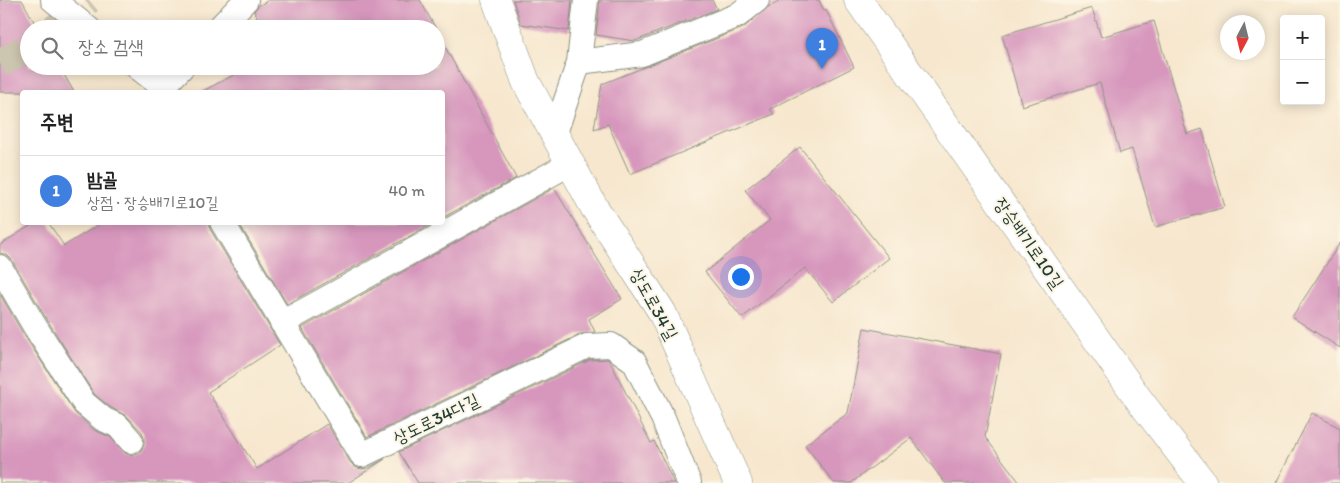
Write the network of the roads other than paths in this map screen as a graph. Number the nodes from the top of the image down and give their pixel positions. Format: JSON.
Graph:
{"nodes":[{"id":1,"x":53,"y":0,"type":"edge"},
{"id":2,"x":246,"y":0,"type":"edge"},
{"id":3,"x":496,"y":0,"type":"edge"},
{"id":4,"x":586,"y":0,"type":"edge"},
{"id":5,"x":757,"y":0,"type":"edge"},
{"id":6,"x":858,"y":0,"type":"edge"},
{"id":7,"x":78,"y":20,"type":"edge"},
{"id":8,"x":227,"y":20,"type":"edge"},
{"id":9,"x":579,"y":62,"type":"junction"},
{"id":10,"x":146,"y":75,"type":"edge"},
{"id":11,"x":176,"y":75,"type":"edge"},
{"id":12,"x":163,"y":90,"type":"edge"},
{"id":13,"x":555,"y":133,"type":"junction"},
{"id":14,"x":571,"y":163,"type":"junction"},
{"id":15,"x":224,"y":225,"type":"edge"},
{"id":16,"x":439,"y":228,"type":"edge"},
{"id":17,"x":0,"y":267,"type":"edge"},
{"id":18,"x":282,"y":323,"type":"junction"},
{"id":19,"x":131,"y":441,"type":"dead end"},
{"id":20,"x":689,"y":483,"type":"edge"},
{"id":21,"x":738,"y":483,"type":"edge"},
{"id":22,"x":1203,"y":483,"type":"edge"}],
"edges":[{"from":1,"to":7,"type":"lane"},
{"from":2,"to":8,"type":"lane"},
{"from":3,"to":13,"type":"street","name":"상도로34길"},
{"from":4,"to":9,"type":"lane"},
{"from":5,"to":9,"type":"lane"},
{"from":6,"to":22,"type":"street","name":"장승배기로10길"},
{"from":9,"to":13,"type":"lane"},
{"from":10,"to":12,"type":"lane"},
{"from":11,"to":12,"type":"lane"},
{"from":13,"to":14,"type":"street","name":"상도로34길"},
{"from":14,"to":16,"type":"lane"},
{"from":14,"to":21,"type":"street","name":"상도로34길"},
{"from":15,"to":18,"type":"lane","name":"상도로34다길"},
{"from":16,"to":18,"type":"lane"},
{"from":17,"to":19,"type":"lane"},
{"from":18,"to":20,"type":"lane","name":"상도로34다길"}]}
